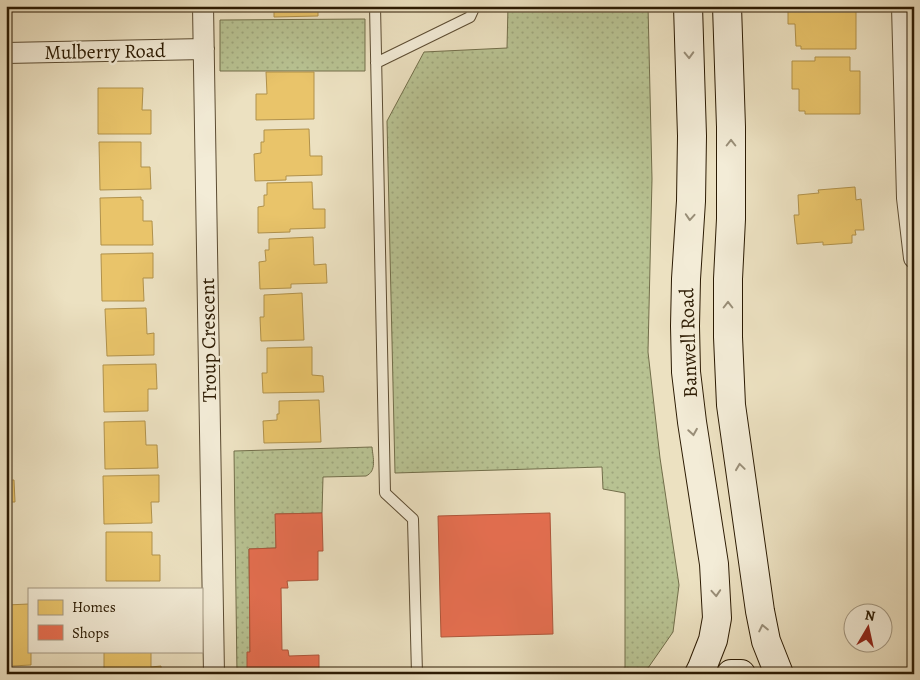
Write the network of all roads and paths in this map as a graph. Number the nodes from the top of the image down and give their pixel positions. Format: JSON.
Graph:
{"nodes":[{"id":1,"x":203,"y":6,"type":"edge"},
{"id":2,"x":375,"y":6,"type":"edge"},
{"id":3,"x":475,"y":6,"type":"edge"},
{"id":4,"x":688,"y":6,"type":"edge"},
{"id":5,"x":726,"y":6,"type":"edge"},
{"id":6,"x":902,"y":6,"type":"edge"},
{"id":7,"x":204,"y":49,"type":"junction"},
{"id":8,"x":6,"y":53,"type":"edge"},
{"id":9,"x":376,"y":63,"type":"junction"},
{"id":10,"x":914,"y":258,"type":"edge"},
{"id":11,"x":214,"y":674,"type":"edge"},
{"id":12,"x":417,"y":674,"type":"edge"},
{"id":13,"x":699,"y":674,"type":"edge"},
{"id":14,"x":731,"y":674,"type":"edge"},
{"id":15,"x":741,"y":674,"type":"edge"},
{"id":16,"x":779,"y":674,"type":"edge"}],
"edges":[{"from":1,"to":7,"type":"street","name":"Troup Crescent"},
{"from":2,"to":9,"type":"lane"},
{"from":3,"to":9,"type":"lane"},
{"from":4,"to":13,"type":"main road","name":"Banwell Road","one_way":true},
{"from":16,"to":5,"type":"main road","name":"Banwell Road","one_way":true},
{"from":6,"to":10,"type":"street"},
{"from":7,"to":8,"type":"street","name":"Mulberry Road"},
{"from":7,"to":11,"type":"street","name":"Troup Crescent"},
{"from":9,"to":12,"type":"lane"},
{"from":14,"to":15,"type":"main road"}]}
